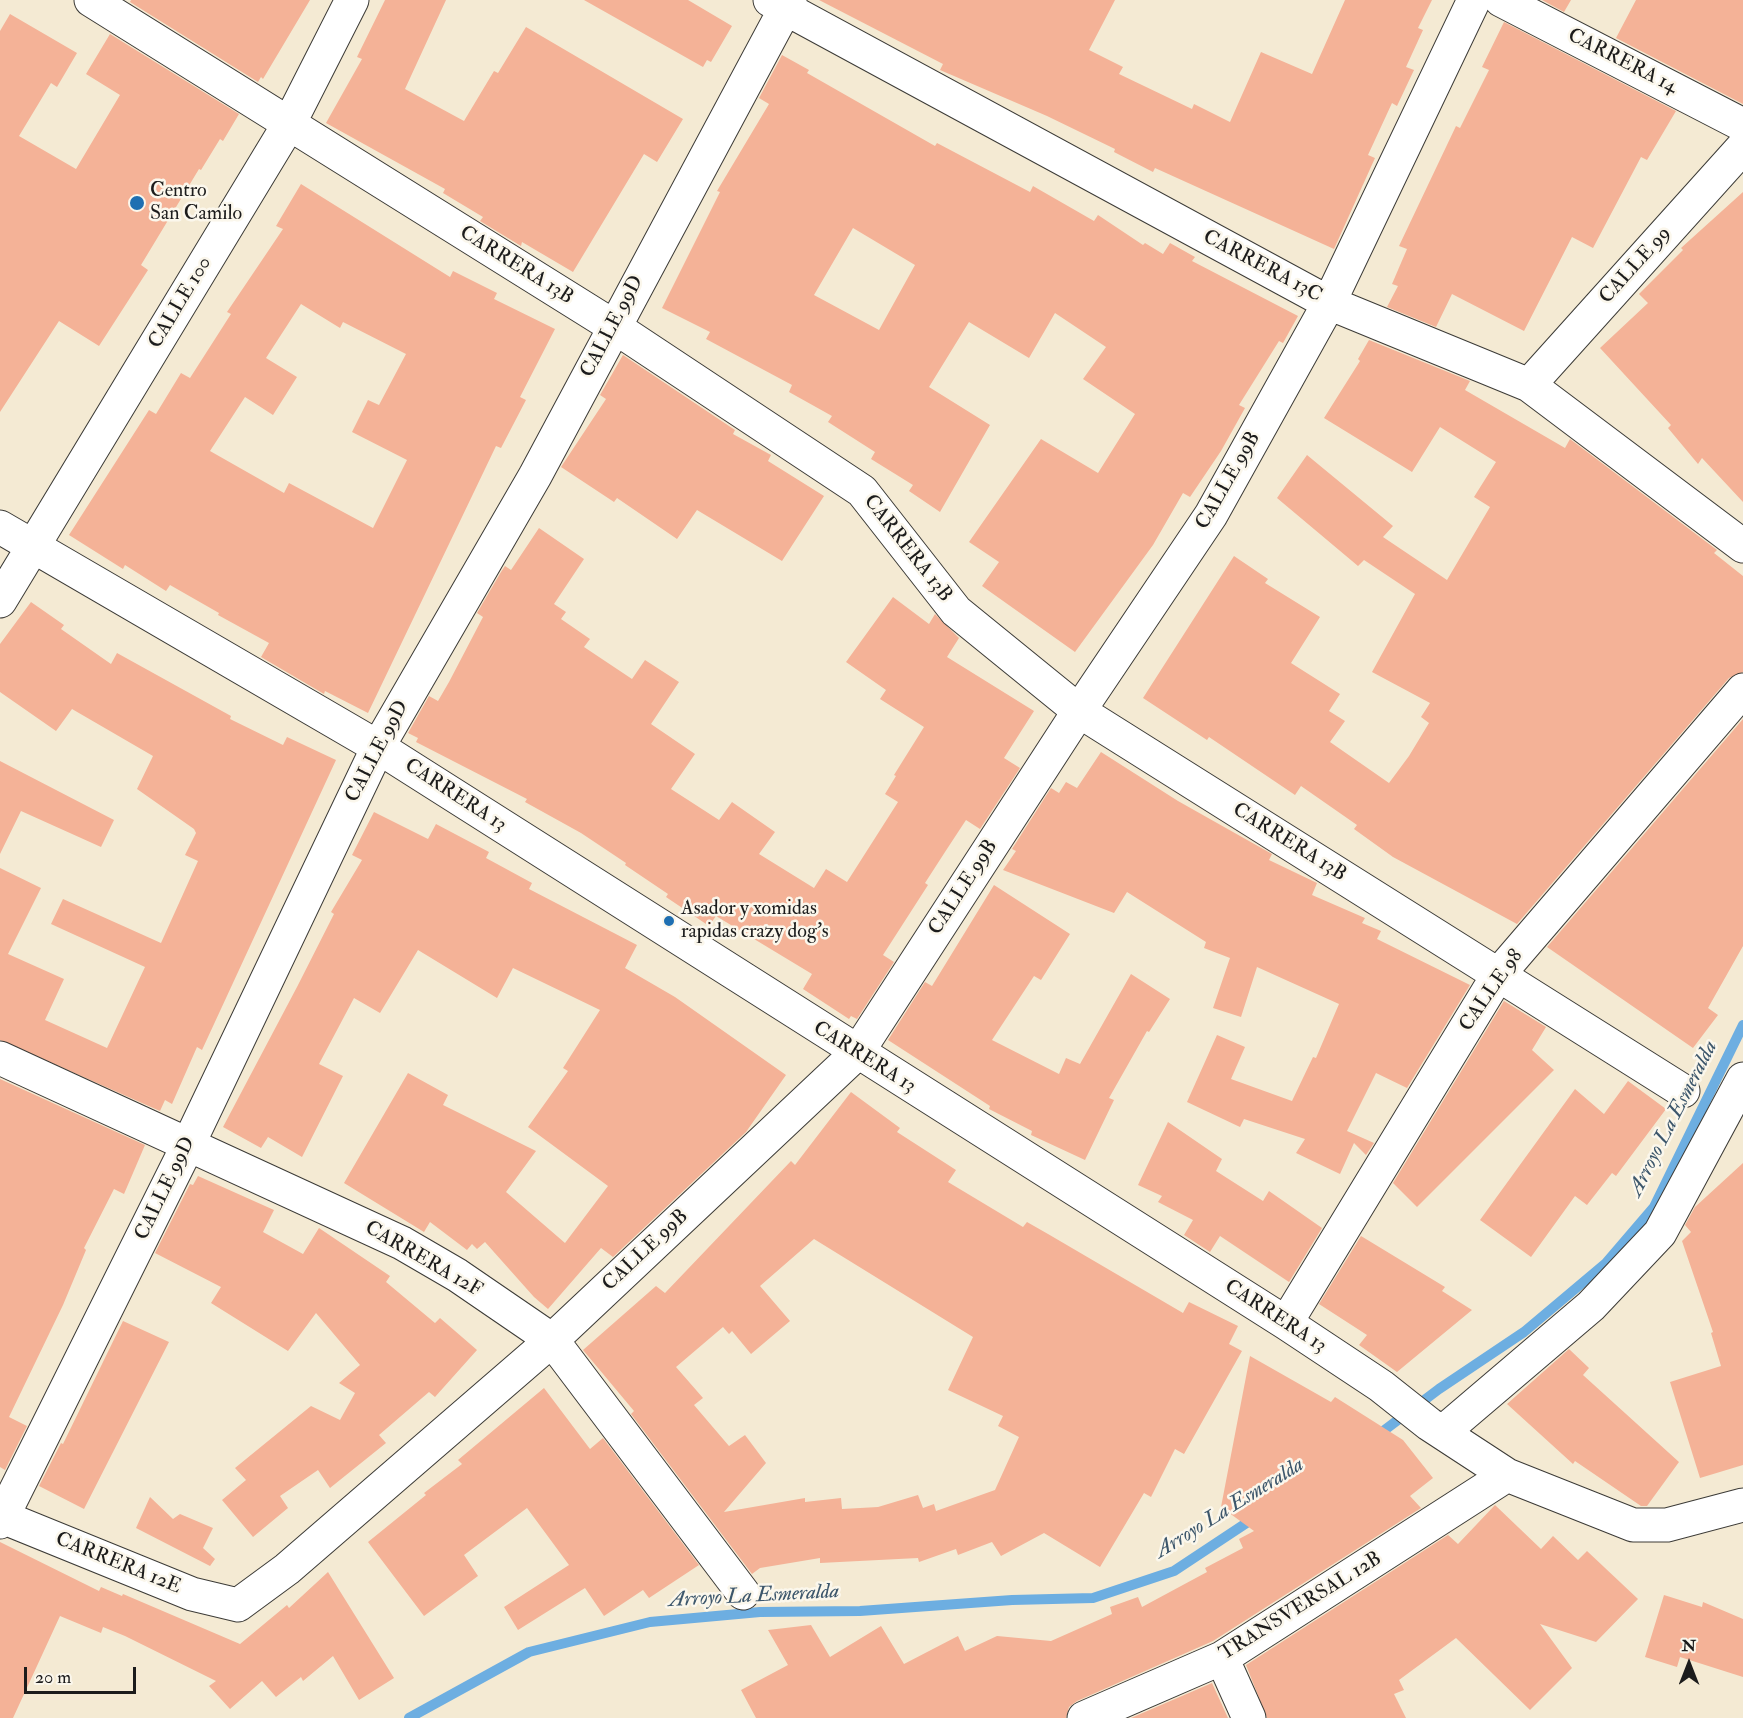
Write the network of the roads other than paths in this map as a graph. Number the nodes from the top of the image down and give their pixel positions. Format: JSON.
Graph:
{"nodes":[{"id":1,"x":91,"y":0,"type":"edge"},
{"id":2,"x":352,"y":0,"type":"edge"},
{"id":3,"x":1474,"y":0,"type":"edge"},
{"id":4,"x":1501,"y":0,"type":"edge"},
{"id":5,"x":782,"y":3,"type":"edge"},
{"id":6,"x":289,"y":124,"type":"junction"},
{"id":7,"x":1743,"y":125,"type":"edge"},
{"id":8,"x":1743,"y":147,"type":"edge"},
{"id":9,"x":1329,"y":303,"type":"junction"},
{"id":10,"x":613,"y":326,"type":"junction"},
{"id":11,"x":1529,"y":386,"type":"junction"},
{"id":12,"x":0,"y":527,"type":"edge"},
{"id":13,"x":34,"y":546,"type":"junction"},
{"id":14,"x":1743,"y":546,"type":"edge"},
{"id":15,"x":0,"y":601,"type":"edge"},
{"id":16,"x":1743,"y":690,"type":"edge"},
{"id":17,"x":1079,"y":711,"type":"junction"},
{"id":18,"x":378,"y":747,"type":"junction"},
{"id":19,"x":1498,"y":975,"type":"junction"},
{"id":20,"x":857,"y":1053,"type":"junction"},
{"id":21,"x":0,"y":1058,"type":"edge"},
{"id":22,"x":1743,"y":1079,"type":"edge"},
{"id":23,"x":1683,"y":1090,"type":"dead end"},
{"id":24,"x":189,"y":1143,"type":"junction"},
{"id":25,"x":1286,"y":1323,"type":"junction"},
{"id":26,"x":552,"y":1340,"type":"junction"},
{"id":27,"x":1436,"y":1428,"type":"junction"},
{"id":28,"x":1507,"y":1475,"type":"junction"},
{"id":29,"x":1743,"y":1505,"type":"edge"},
{"id":30,"x":1,"y":1518,"type":"edge"},
{"id":31,"x":743,"y":1593,"type":"dead end"},
{"id":32,"x":238,"y":1605,"type":"joint"},
{"id":33,"x":1222,"y":1658,"type":"junction"},
{"id":34,"x":1084,"y":1718,"type":"edge"},
{"id":35,"x":1250,"y":1718,"type":"edge"}],
"edges":[{"from":1,"to":6,"type":"street","name":"CARRERA 13B"},
{"from":2,"to":6,"type":"street","name":"CALLE 100"},
{"from":3,"to":9,"type":"street","name":"CALLE 99B"},
{"from":4,"to":7,"type":"street","name":"CARRERA 14"},
{"from":5,"to":9,"type":"street","name":"CARRERA 13C"},
{"from":5,"to":10,"type":"street","name":"CALLE 99D"},
{"from":6,"to":10,"type":"street","name":"CARRERA 13B"},
{"from":6,"to":13,"type":"street","name":"CALLE 100"},
{"from":8,"to":11,"type":"street","name":"CALLE 99"},
{"from":9,"to":11,"type":"street","name":"CARRERA 13C"},
{"from":9,"to":17,"type":"street","name":"CALLE 99B"},
{"from":10,"to":17,"type":"street","name":"CARRERA 13B"},
{"from":10,"to":18,"type":"street","name":"CALLE 99D"},
{"from":11,"to":14,"type":"street","name":"CARRERA 13C"},
{"from":12,"to":13,"type":"street","name":"CARRERA 13"},
{"from":13,"to":15,"type":"street","name":"CALLE 100"},
{"from":13,"to":18,"type":"street","name":"CARRERA 13"},
{"from":16,"to":19,"type":"street","name":"CALLE 98"},
{"from":17,"to":19,"type":"street","name":"CARRERA 13B"},
{"from":17,"to":20,"type":"street","name":"CALLE 99B"},
{"from":18,"to":20,"type":"street","name":"CARRERA 13"},
{"from":18,"to":24,"type":"street","name":"CALLE 99D"},
{"from":19,"to":23,"type":"street","name":"CARRERA 13B"},
{"from":19,"to":25,"type":"street","name":"CALLE 98"},
{"from":20,"to":25,"type":"street","name":"CARRERA 13"},
{"from":20,"to":26,"type":"street","name":"CALLE 99B"},
{"from":21,"to":24,"type":"street","name":"CARRERA 12F"},
{"from":22,"to":27,"type":"street"},
{"from":24,"to":26,"type":"street","name":"CARRERA 12F"},
{"from":24,"to":30,"type":"street","name":"CALLE 99D"},
{"from":25,"to":27,"type":"street","name":"CARRERA 13"},
{"from":26,"to":31,"type":"street","name":"CARRERA 12F"},
{"from":26,"to":32,"type":"street","name":"CALLE 99B"},
{"from":27,"to":28,"type":"street","name":"CARRERA 13"},
{"from":28,"to":29,"type":"street","name":"CARRERA 13"},
{"from":28,"to":33,"type":"street","name":"TRANSVERSAL 12B"},
{"from":30,"to":32,"type":"street","name":"CARRERA 12E"},
{"from":33,"to":34,"type":"street","name":"TRANSVERSAL 12B"},
{"from":33,"to":35,"type":"street"}]}
